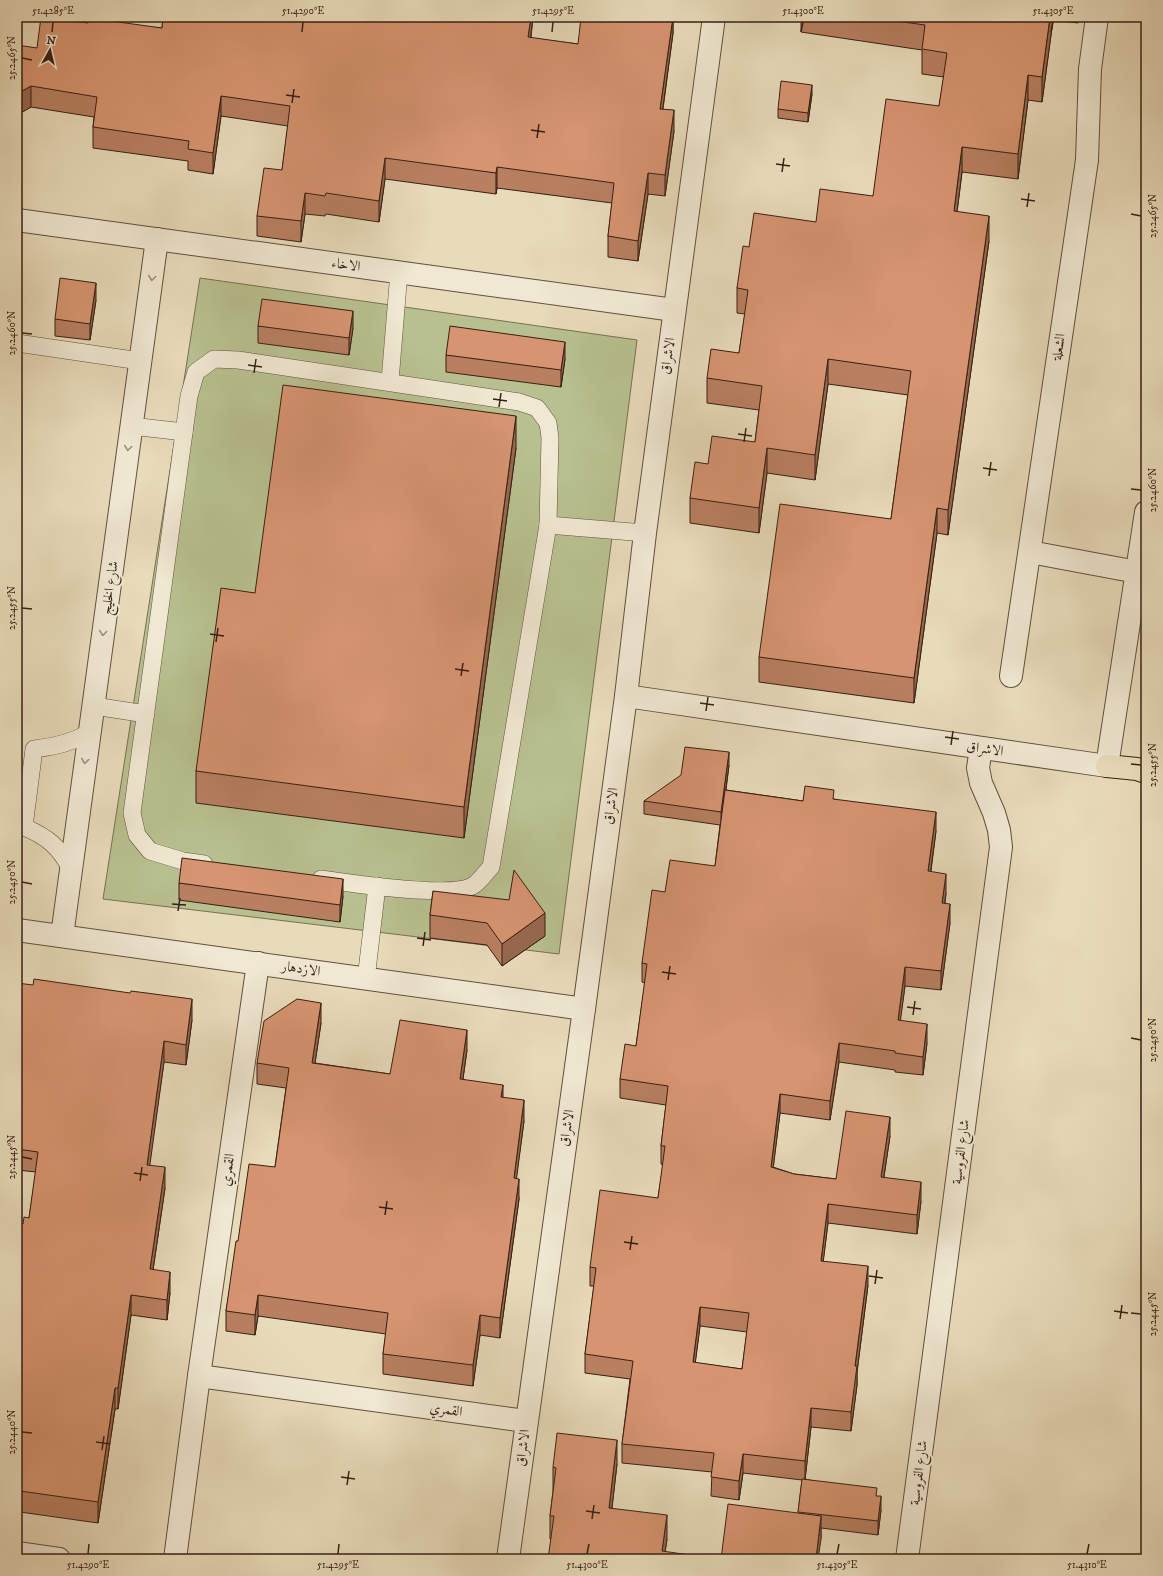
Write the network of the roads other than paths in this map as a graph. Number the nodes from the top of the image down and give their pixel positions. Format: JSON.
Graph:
{"nodes":[{"id":1,"x":714,"y":17,"type":"edge"},
{"id":2,"x":1097,"y":17,"type":"edge"},
{"id":3,"x":17,"y":220,"type":"edge"},
{"id":4,"x":157,"y":239,"type":"junction"},
{"id":5,"x":399,"y":272,"type":"junction"},
{"id":6,"x":674,"y":310,"type":"junction"},
{"id":7,"x":17,"y":343,"type":"edge"},
{"id":8,"x":140,"y":361,"type":"junction"},
{"id":9,"x":390,"y":381,"type":"junction"},
{"id":10,"x":131,"y":426,"type":"junction"},
{"id":11,"x":184,"y":432,"type":"junction"},
{"id":12,"x":1146,"y":512,"type":"edge"},
{"id":13,"x":548,"y":525,"type":"junction"},
{"id":14,"x":644,"y":533,"type":"junction"},
{"id":15,"x":1030,"y":552,"type":"junction"},
{"id":16,"x":1137,"y":572,"type":"junction"},
{"id":17,"x":1011,"y":676,"type":"dead end"},
{"id":18,"x":626,"y":696,"type":"junction"},
{"id":19,"x":94,"y":706,"type":"junction"},
{"id":20,"x":146,"y":714,"type":"junction"},
{"id":21,"x":89,"y":733,"type":"junction"},
{"id":22,"x":981,"y":748,"type":"junction"},
{"id":23,"x":1107,"y":766,"type":"junction"},
{"id":24,"x":1142,"y":771,"type":"edge"},
{"id":25,"x":222,"y":866,"type":"edge"},
{"id":26,"x":71,"y":870,"type":"junction"},
{"id":27,"x":307,"y":877,"type":"edge"},
{"id":28,"x":376,"y":886,"type":"junction"},
{"id":29,"x":17,"y":930,"type":"edge"},
{"id":30,"x":62,"y":936,"type":"junction"},
{"id":31,"x":258,"y":963,"type":"junction"},
{"id":32,"x":366,"y":978,"type":"junction"},
{"id":33,"x":584,"y":1009,"type":"junction"},
{"id":34,"x":199,"y":1376,"type":"junction"},
{"id":35,"x":526,"y":1421,"type":"junction"},
{"id":36,"x":17,"y":1553,"type":"edge"},
{"id":37,"x":59,"y":1559,"type":"edge"},
{"id":38,"x":175,"y":1559,"type":"edge"},
{"id":39,"x":508,"y":1559,"type":"edge"},
{"id":40,"x":907,"y":1559,"type":"edge"}],
"edges":[{"from":1,"to":6,"type":"street","name":"الاشراق"},
{"from":2,"to":15,"type":"street","name":"الشعلة"},
{"from":3,"to":4,"type":"street","name":"الاخاء"},
{"from":4,"to":5,"type":"street","name":"الاخاء"},
{"from":4,"to":8,"type":"street","name":"شارع الخليج","one_way":true},
{"from":5,"to":6,"type":"street","name":"الاخاء"},
{"from":5,"to":9,"type":"lane"},
{"from":6,"to":14,"type":"street","name":"الاشراق"},
{"from":7,"to":8,"type":"lane"},
{"from":8,"to":10,"type":"street","name":"شارع الخليج"},
{"from":9,"to":11,"type":"lane"},
{"from":9,"to":13,"type":"lane"},
{"from":10,"to":11,"type":"lane"},
{"from":10,"to":19,"type":"street","name":"شارع الخليج","one_way":true},
{"from":11,"to":20,"type":"lane"},
{"from":12,"to":16,"type":"street"},
{"from":13,"to":14,"type":"lane"},
{"from":13,"to":28,"type":"lane"},
{"from":14,"to":18,"type":"street","name":"الاشراق"},
{"from":15,"to":16,"type":"street"},
{"from":15,"to":17,"type":"street","name":"الشعلة"},
{"from":16,"to":23,"type":"street"},
{"from":18,"to":22,"type":"street","name":"الاشراق"},
{"from":18,"to":33,"type":"street","name":"الاشراق"},
{"from":19,"to":20,"type":"lane"},
{"from":19,"to":21,"type":"street","name":"شارع الخليج"},
{"from":20,"to":25,"type":"lane"},
{"from":21,"to":26,"type":"street","name":"شارع الخليج","one_way":true},
{"from":21,"to":26,"type":"lane"},
{"from":22,"to":23,"type":"street","name":"الاشراق"},
{"from":22,"to":40,"type":"street","name":"شارع الفروسية"},
{"from":23,"to":24,"type":"highway"},
{"from":26,"to":30,"type":"street","name":"شارع الخليج"},
{"from":27,"to":28,"type":"lane"},
{"from":28,"to":32,"type":"lane"},
{"from":29,"to":30,"type":"street","name":"الازدهار"},
{"from":30,"to":31,"type":"street","name":"الازدهار"},
{"from":31,"to":32,"type":"street","name":"الازدهار"},
{"from":31,"to":34,"type":"street","name":"القمري"},
{"from":32,"to":33,"type":"street","name":"الازدهار"},
{"from":33,"to":35,"type":"street","name":"الاشراق"},
{"from":34,"to":35,"type":"street","name":"القمري"},
{"from":34,"to":38,"type":"street","name":"القمري"},
{"from":35,"to":39,"type":"street","name":"الاشراق"},
{"from":36,"to":37,"type":"street"}]}
